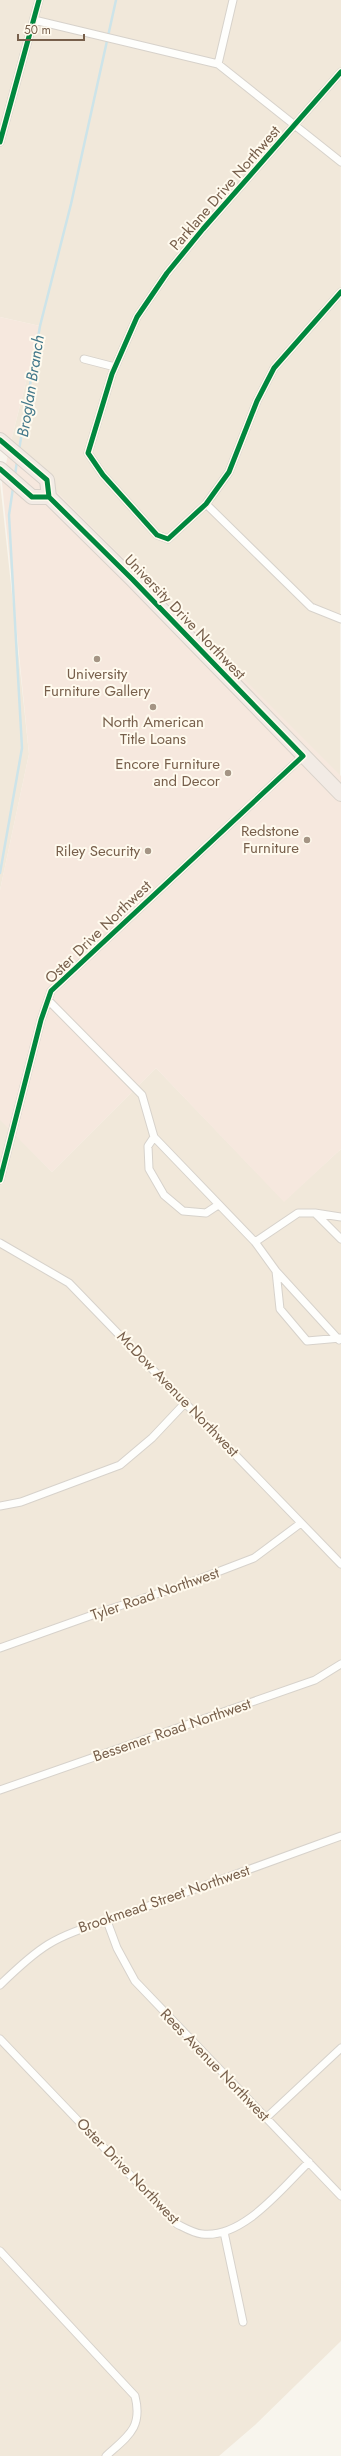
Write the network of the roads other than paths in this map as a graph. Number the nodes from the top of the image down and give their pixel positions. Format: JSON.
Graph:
{"nodes":[{"id":1,"x":39,"y":0,"type":"edge"},
{"id":2,"x":234,"y":0,"type":"edge"},
{"id":3,"x":34,"y":20,"type":"junction"},
{"id":4,"x":218,"y":64,"type":"junction"},
{"id":5,"x":341,"y":72,"type":"edge"},
{"id":6,"x":3,"y":121,"type":"edge"},
{"id":7,"x":296,"y":125,"type":"junction"},
{"id":8,"x":0,"y":142,"type":"edge"},
{"id":9,"x":341,"y":162,"type":"edge"},
{"id":10,"x":341,"y":292,"type":"edge"},
{"id":11,"x":84,"y":359,"type":"dead end"},
{"id":12,"x":115,"y":367,"type":"junction"},
{"id":13,"x":0,"y":440,"type":"edge"},
{"id":14,"x":0,"y":469,"type":"edge"},
{"id":15,"x":49,"y":497,"type":"junction"},
{"id":16,"x":206,"y":504,"type":"junction"},
{"id":17,"x":341,"y":619,"type":"edge"},
{"id":18,"x":303,"y":756,"type":"junction"},
{"id":19,"x":341,"y":794,"type":"edge"},
{"id":20,"x":48,"y":1000,"type":"junction"},
{"id":21,"x":154,"y":1137,"type":"junction"},
{"id":22,"x":0,"y":1180,"type":"edge"},
{"id":23,"x":218,"y":1205,"type":"junction"},
{"id":24,"x":315,"y":1213,"type":"junction"},
{"id":25,"x":341,"y":1216,"type":"edge"},
{"id":26,"x":341,"y":1239,"type":"edge"},
{"id":27,"x":255,"y":1242,"type":"junction"},
{"id":28,"x":0,"y":1243,"type":"edge"},
{"id":29,"x":276,"y":1271,"type":"junction"},
{"id":30,"x":340,"y":1339,"type":"edge"},
{"id":31,"x":186,"y":1402,"type":"junction"},
{"id":32,"x":0,"y":1506,"type":"edge"},
{"id":33,"x":301,"y":1523,"type":"junction"},
{"id":34,"x":341,"y":1564,"type":"edge"},
{"id":35,"x":0,"y":1648,"type":"edge"},
{"id":36,"x":341,"y":1664,"type":"edge"},
{"id":37,"x":0,"y":1790,"type":"edge"},
{"id":38,"x":341,"y":1836,"type":"edge"},
{"id":39,"x":107,"y":1921,"type":"junction"},
{"id":40,"x":0,"y":1985,"type":"edge"},
{"id":41,"x":0,"y":2039,"type":"edge"},
{"id":42,"x":341,"y":2048,"type":"edge"},
{"id":43,"x":266,"y":2118,"type":"junction"},
{"id":44,"x":309,"y":2162,"type":"junction"},
{"id":45,"x":341,"y":2196,"type":"edge"},
{"id":46,"x":224,"y":2232,"type":"junction"},
{"id":47,"x":0,"y":2251,"type":"edge"},
{"id":48,"x":242,"y":2322,"type":"dead end"},
{"id":49,"x":106,"y":2456,"type":"edge"}],
"edges":[{"from":1,"to":3,"type":"street"},
{"from":2,"to":4,"type":"street"},
{"from":3,"to":4,"type":"street"},
{"from":3,"to":6,"type":"street"},
{"from":4,"to":7,"type":"street"},
{"from":5,"to":7,"type":"street","name":"Parklane Drive Northwest"},
{"from":6,"to":8,"type":"street"},
{"from":7,"to":9,"type":"street"},
{"from":7,"to":12,"type":"street","name":"Parklane Drive Northwest"},
{"from":10,"to":16,"type":"street"},
{"from":11,"to":12,"type":"street"},
{"from":12,"to":16,"type":"street","name":"Parklane Drive Northwest"},
{"from":13,"to":15,"type":"highway"},
{"from":14,"to":15,"type":"highway"},
{"from":15,"to":18,"type":"highway","name":"University Drive Northwest"},
{"from":16,"to":17,"type":"street"},
{"from":18,"to":19,"type":"highway","name":"University Drive Northwest"},
{"from":18,"to":20,"type":"street","name":"Oster Drive Northwest"},
{"from":20,"to":21,"type":"street"},
{"from":20,"to":22,"type":"street","name":"Oster Drive Northwest"},
{"from":21,"to":23,"type":"street"},
{"from":21,"to":23,"type":"street"},
{"from":23,"to":27,"type":"street"},
{"from":24,"to":25,"type":"street"},
{"from":24,"to":26,"type":"street"},
{"from":24,"to":27,"type":"street"},
{"from":27,"to":29,"type":"street"},
{"from":28,"to":31,"type":"street","name":"McDow Avenue Northwest"},
{"from":29,"to":30,"type":"street"},
{"from":29,"to":30,"type":"street"},
{"from":31,"to":32,"type":"street"},
{"from":31,"to":33,"type":"street","name":"McDow Avenue Northwest"},
{"from":33,"to":34,"type":"street","name":"McDow Avenue Northwest"},
{"from":33,"to":35,"type":"street","name":"Tyler Road Northwest"},
{"from":36,"to":37,"type":"street","name":"Bessemer Road Northwest"},
{"from":38,"to":39,"type":"street","name":"Brookmead Street Northwest"},
{"from":39,"to":40,"type":"street","name":"Brookmead Street Northwest"},
{"from":39,"to":43,"type":"street","name":"Rees Avenue Northwest"},
{"from":41,"to":46,"type":"street","name":"Oster Drive Northwest"},
{"from":42,"to":43,"type":"street"},
{"from":43,"to":44,"type":"street","name":"Rees Avenue Northwest"},
{"from":44,"to":45,"type":"street","name":"Rees Avenue Northwest"},
{"from":44,"to":46,"type":"street","name":"Oster Drive Northwest"},
{"from":46,"to":48,"type":"street"},
{"from":47,"to":49,"type":"street"}]}
